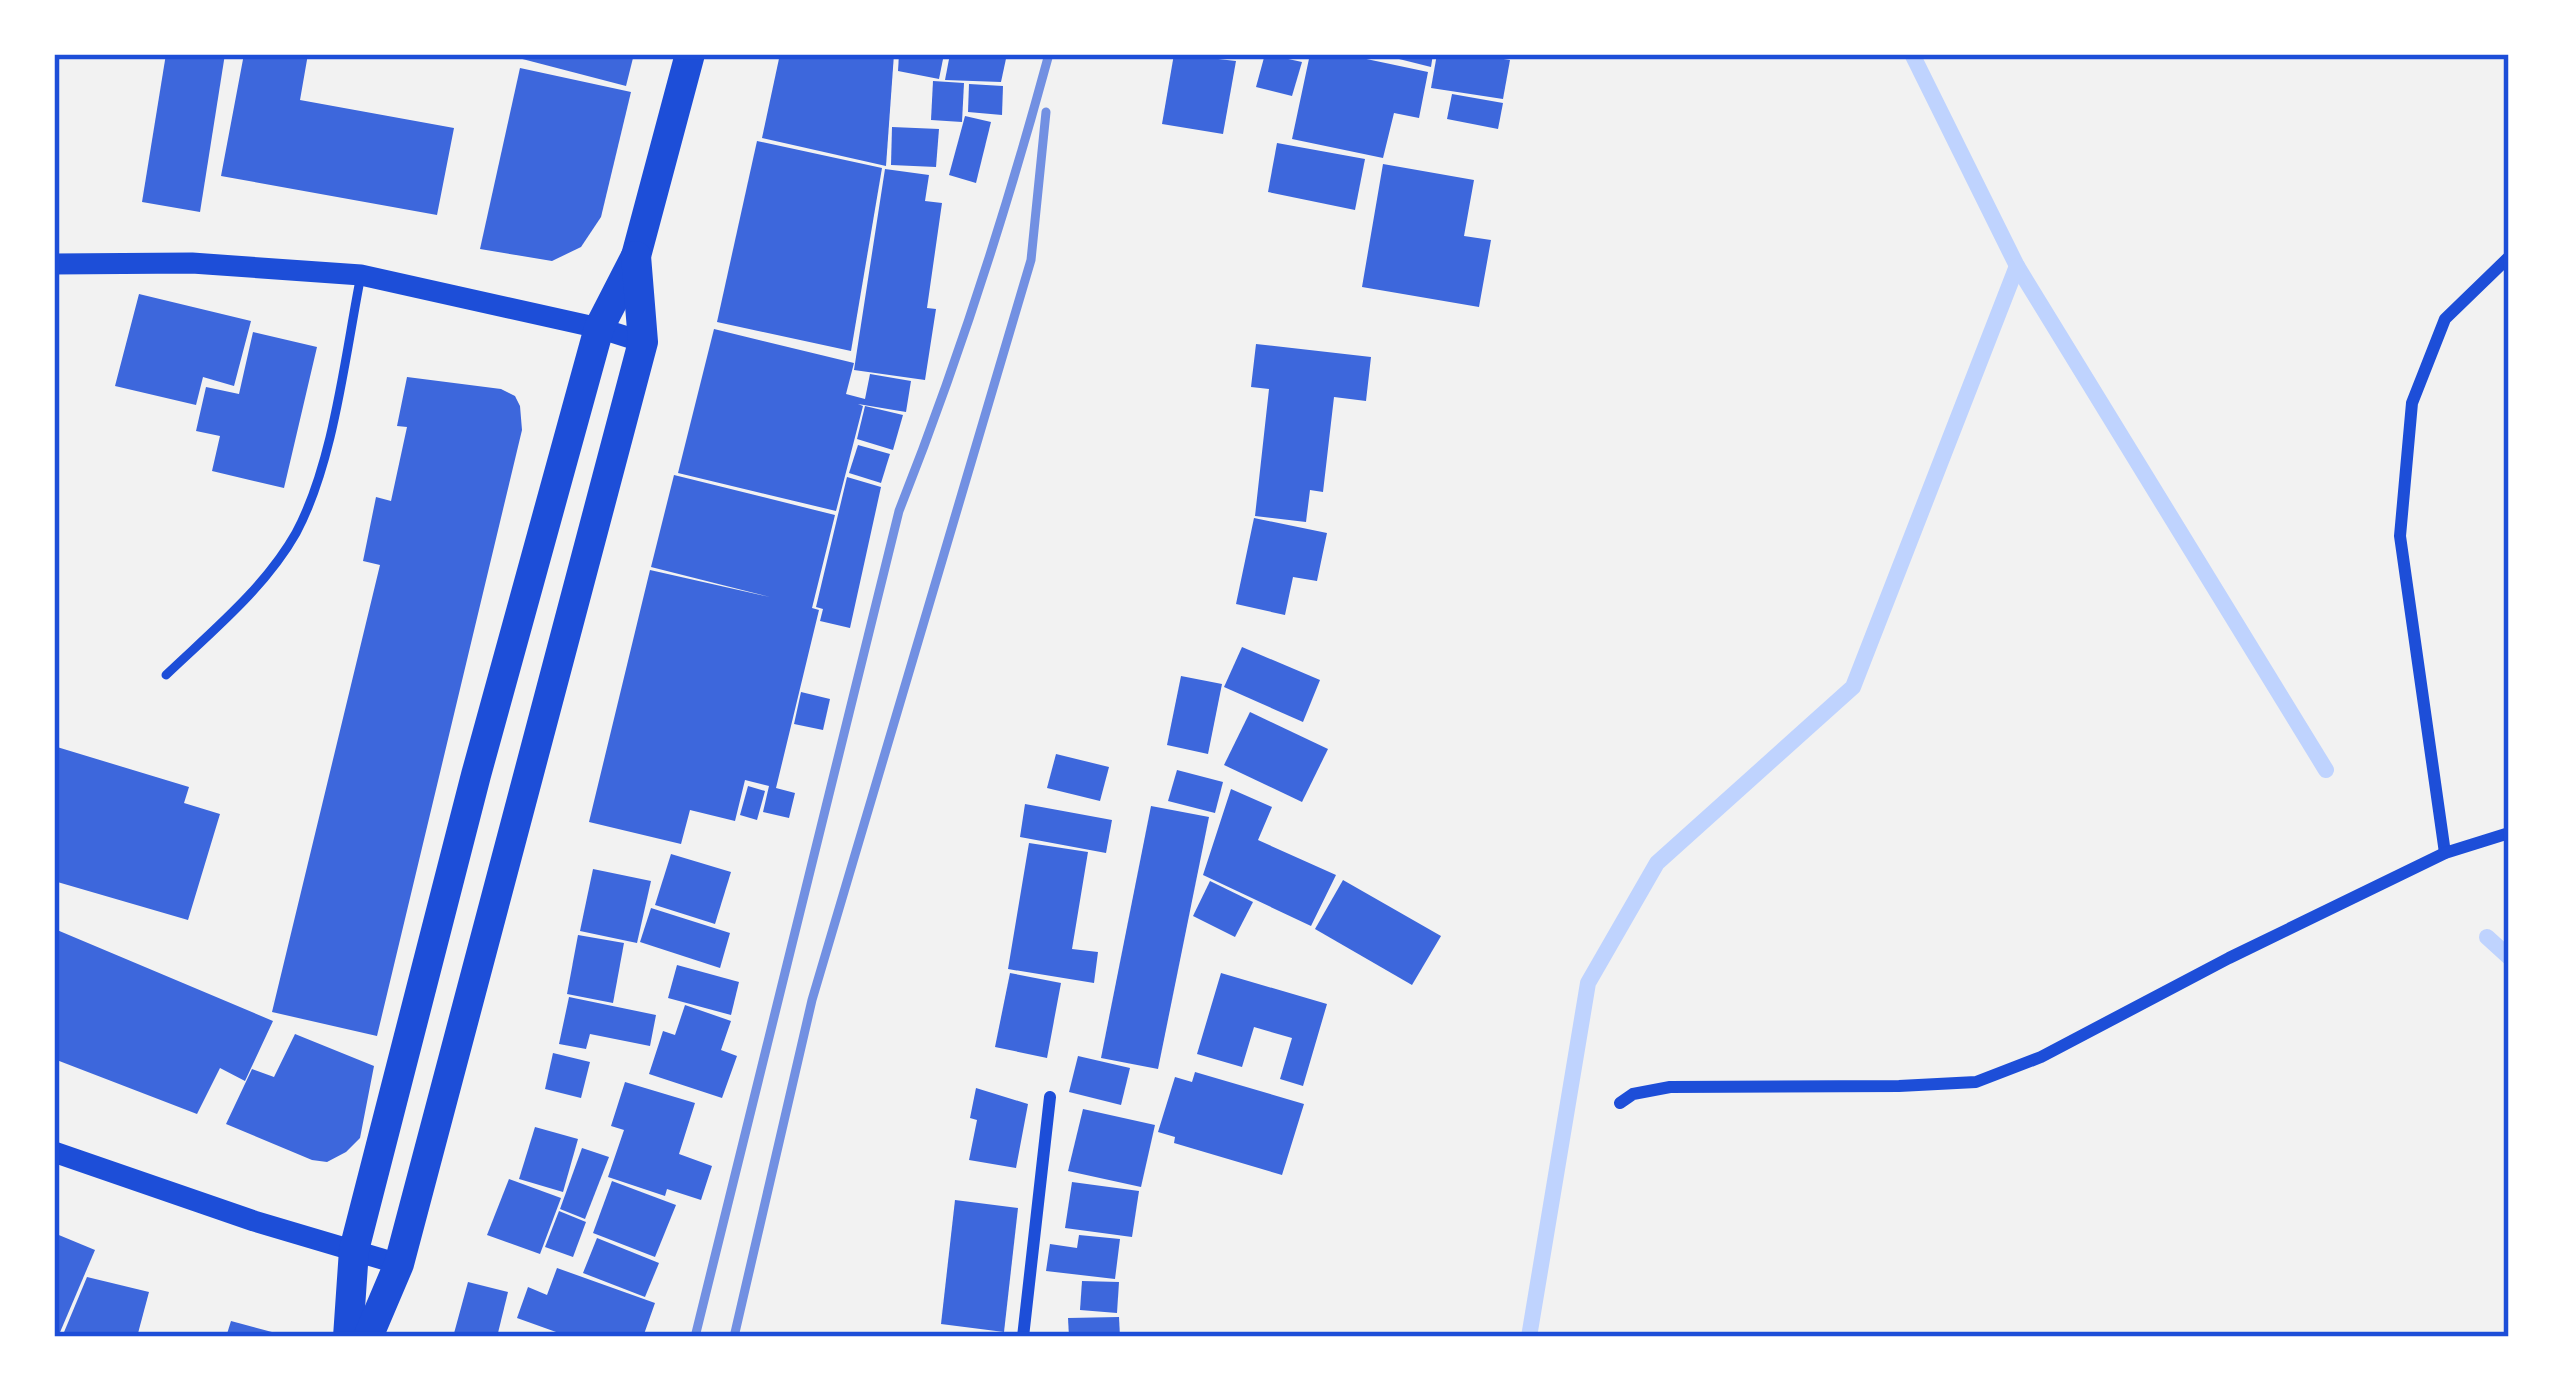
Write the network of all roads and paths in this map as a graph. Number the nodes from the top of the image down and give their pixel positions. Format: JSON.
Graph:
{"nodes":[{"id":1,"x":690,"y":54,"type":"edge"},
{"id":2,"x":636,"y":256,"type":"junction"},
{"id":3,"x":2509,"y":257,"type":"edge"},
{"id":4,"x":54,"y":264,"type":"edge"},
{"id":5,"x":362,"y":275,"type":"junction"},
{"id":6,"x":599,"y":328,"type":"junction"},
{"id":7,"x":643,"y":342,"type":"junction"},
{"id":8,"x":166,"y":675,"type":"dead end"},
{"id":9,"x":2509,"y":833,"type":"edge"},
{"id":10,"x":2445,"y":853,"type":"junction"},
{"id":11,"x":1050,"y":1097,"type":"dead end"},
{"id":12,"x":1620,"y":1103,"type":"dead end"},
{"id":13,"x":54,"y":1152,"type":"edge"},
{"id":14,"x":354,"y":1250,"type":"junction"},
{"id":15,"x":399,"y":1264,"type":"junction"},
{"id":16,"x":348,"y":1337,"type":"edge"},
{"id":17,"x":368,"y":1337,"type":"edge"},
{"id":18,"x":1023,"y":1337,"type":"edge"}],
"edges":[{"from":1,"to":2,"type":"main road"},
{"from":2,"to":6,"type":"main road"},
{"from":2,"to":7,"type":"main road"},
{"from":3,"to":10,"type":"street"},
{"from":4,"to":5,"type":"street"},
{"from":5,"to":6,"type":"street"},
{"from":5,"to":8,"type":"lane"},
{"from":6,"to":7,"type":"street"},
{"from":6,"to":14,"type":"main road"},
{"from":7,"to":15,"type":"main road"},
{"from":9,"to":10,"type":"street"},
{"from":10,"to":12,"type":"street"},
{"from":11,"to":18,"type":"street"},
{"from":13,"to":14,"type":"street"},
{"from":14,"to":15,"type":"street"},
{"from":14,"to":16,"type":"main road"},
{"from":15,"to":17,"type":"main road"}]}
